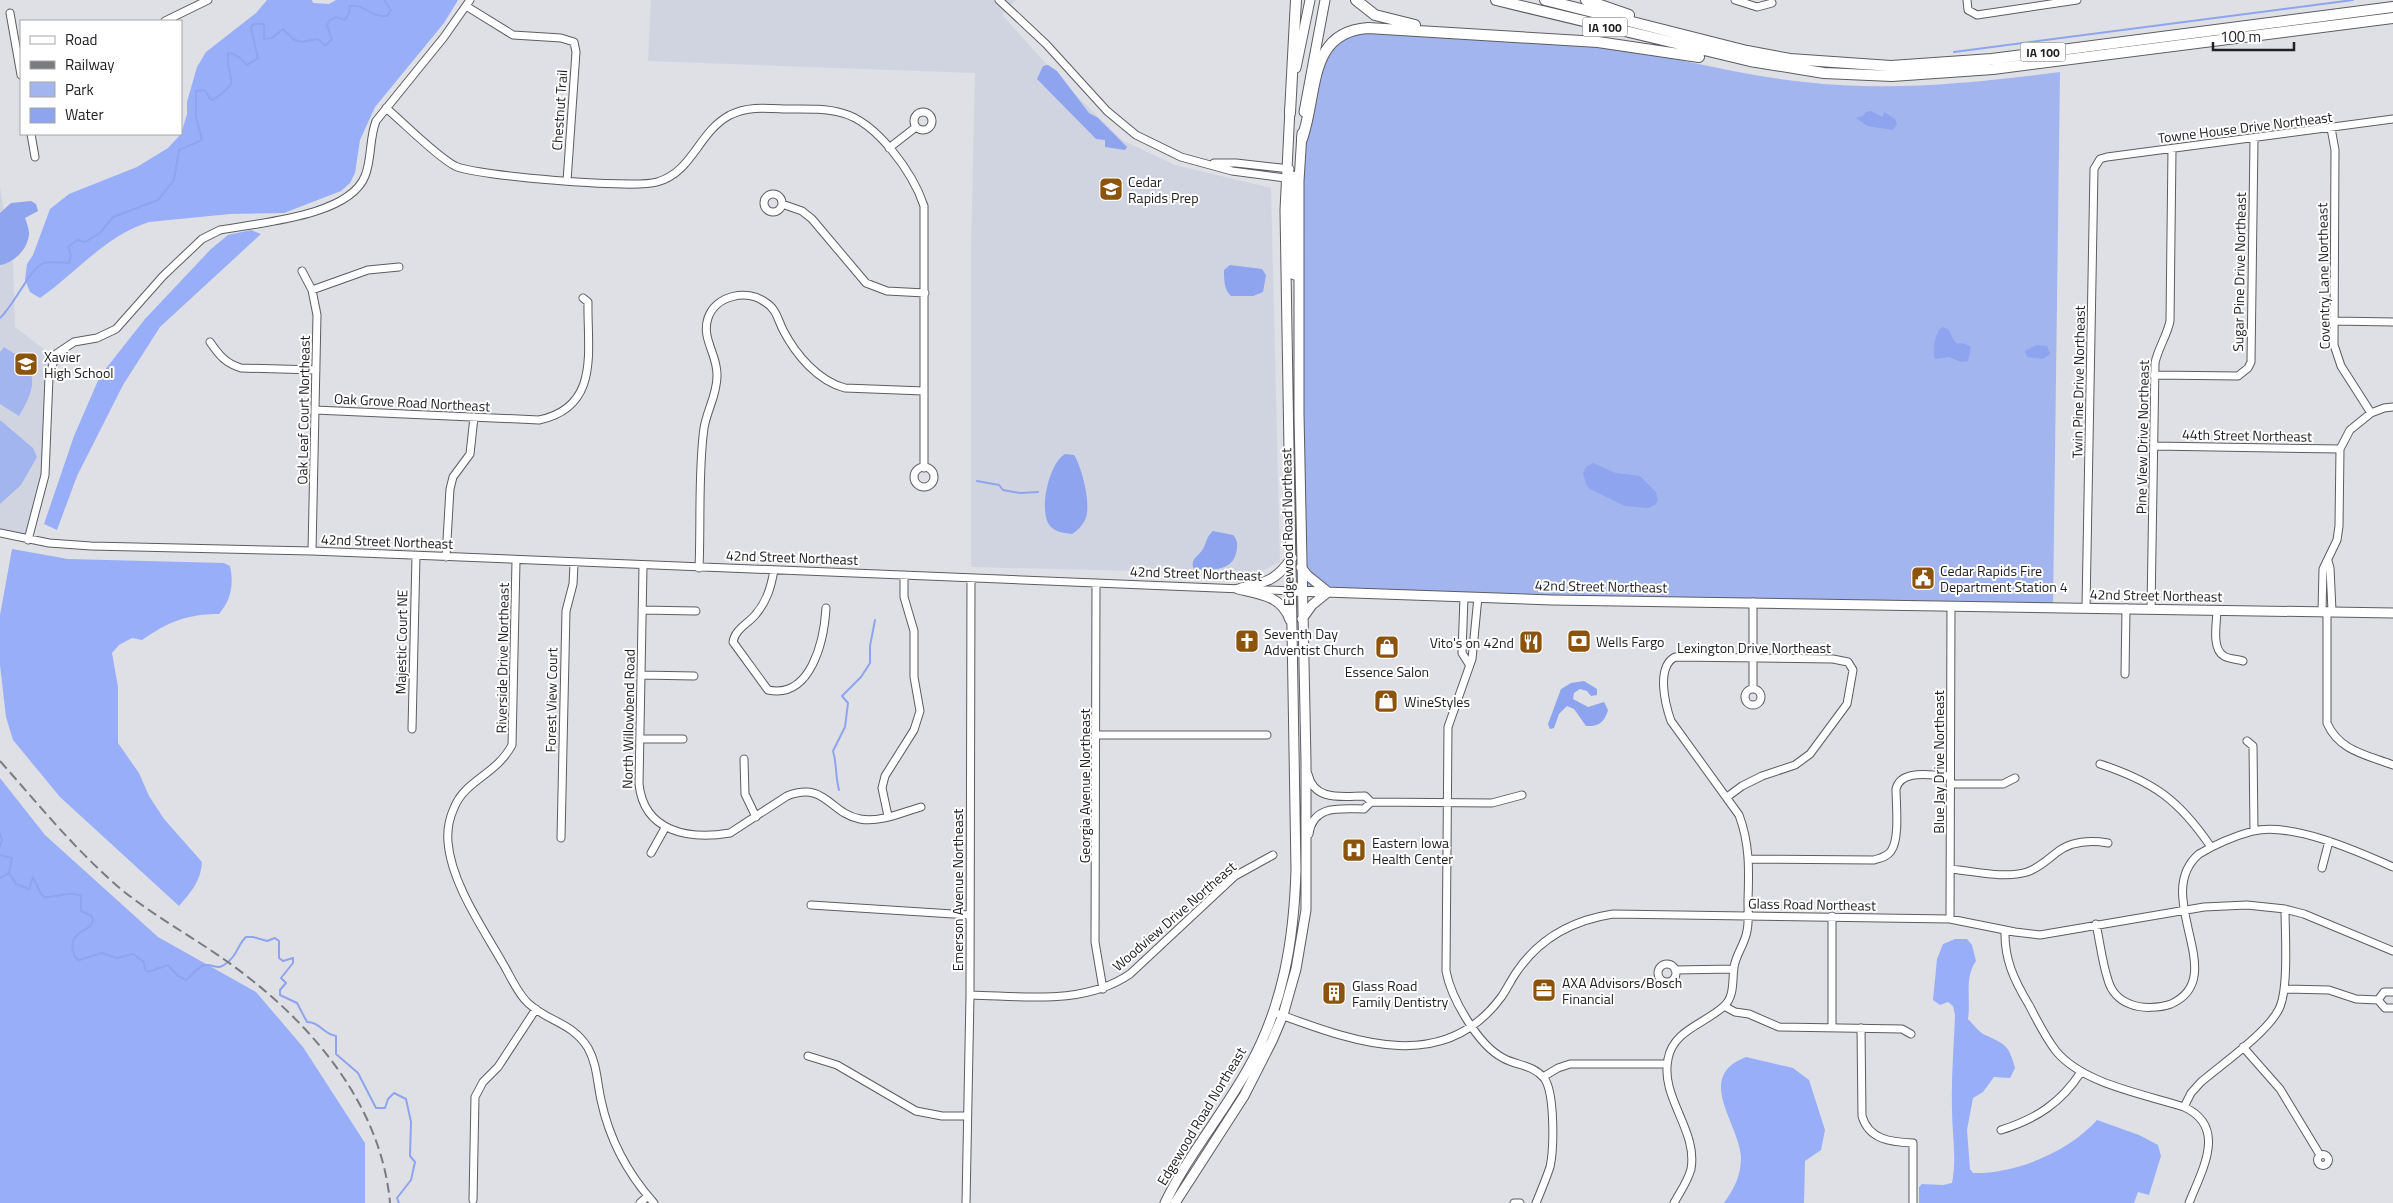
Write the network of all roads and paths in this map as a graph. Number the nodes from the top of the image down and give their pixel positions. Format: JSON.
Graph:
{"nodes":[{"id":1,"x":208,"y":0,"type":"edge"},
{"id":2,"x":999,"y":0,"type":"edge"},
{"id":3,"x":1296,"y":0,"type":"edge"},
{"id":4,"x":1310,"y":0,"type":"edge"},
{"id":5,"x":1325,"y":0,"type":"edge"},
{"id":6,"x":1356,"y":0,"type":"edge"},
{"id":7,"x":1496,"y":0,"type":"edge"},
{"id":8,"x":1545,"y":0,"type":"edge"},
{"id":9,"x":1586,"y":0,"type":"edge"},
{"id":10,"x":1735,"y":0,"type":"edge"},
{"id":11,"x":1967,"y":0,"type":"edge"},
{"id":12,"x":2017,"y":0,"type":"edge"},
{"id":13,"x":2077,"y":0,"type":"edge"},
{"id":14,"x":2066,"y":1,"type":"edge"},
{"id":15,"x":468,"y":3,"type":"edge"},
{"id":16,"x":1772,"y":3,"type":"dead end"},
{"id":17,"x":2017,"y":8,"type":"junction"},
{"id":18,"x":2393,"y":8,"type":"edge"},
{"id":19,"x":10,"y":13,"type":"dead end"},
{"id":20,"x":2393,"y":18,"type":"edge"},
{"id":21,"x":167,"y":20,"type":"edge"},
{"id":22,"x":1520,"y":37,"type":"junction"},
{"id":23,"x":1694,"y":37,"type":"junction"},
{"id":24,"x":19,"y":49,"type":"edge"},
{"id":25,"x":20,"y":62,"type":"edge"},
{"id":26,"x":1863,"y":75,"type":"junction"},
{"id":27,"x":386,"y":108,"type":"junction"},
{"id":28,"x":1290,"y":113,"type":"junction"},
{"id":29,"x":2393,"y":119,"type":"edge"},
{"id":30,"x":916,"y":127,"type":"dead end"},
{"id":31,"x":2331,"y":128,"type":"junction"},
{"id":32,"x":31,"y":135,"type":"edge"},
{"id":33,"x":1302,"y":139,"type":"junction"},
{"id":34,"x":2254,"y":139,"type":"junction"},
{"id":35,"x":889,"y":148,"type":"junction"},
{"id":36,"x":2172,"y":149,"type":"junction"},
{"id":37,"x":35,"y":157,"type":"dead end"},
{"id":38,"x":2100,"y":159,"type":"joint"},
{"id":39,"x":1209,"y":163,"type":"junction"},
{"id":40,"x":1286,"y":167,"type":"junction"},
{"id":41,"x":1292,"y":176,"type":"junction"},
{"id":42,"x":567,"y":181,"type":"junction"},
{"id":43,"x":782,"y":204,"type":"dead end"},
{"id":44,"x":399,"y":267,"type":"dead end"},
{"id":45,"x":302,"y":271,"type":"dead end"},
{"id":46,"x":312,"y":290,"type":"junction"},
{"id":47,"x":925,"y":293,"type":"junction"},
{"id":48,"x":583,"y":298,"type":"dead end"},
{"id":49,"x":2334,"y":321,"type":"junction"},
{"id":50,"x":2393,"y":322,"type":"edge"},
{"id":51,"x":210,"y":342,"type":"dead end"},
{"id":52,"x":316,"y":370,"type":"junction"},
{"id":53,"x":2154,"y":376,"type":"junction"},
{"id":54,"x":924,"y":391,"type":"junction"},
{"id":55,"x":2393,"y":407,"type":"edge"},
{"id":56,"x":315,"y":410,"type":"junction"},
{"id":57,"x":2371,"y":413,"type":"junction"},
{"id":58,"x":474,"y":417,"type":"junction"},
{"id":59,"x":2154,"y":446,"type":"junction"},
{"id":60,"x":2340,"y":449,"type":"junction"},
{"id":61,"x":924,"y":468,"type":"dead end"},
{"id":62,"x":0,"y":533,"type":"edge"},
{"id":63,"x":28,"y":540,"type":"junction"},
{"id":64,"x":312,"y":551,"type":"junction"},
{"id":65,"x":416,"y":556,"type":"junction"},
{"id":66,"x":446,"y":557,"type":"junction"},
{"id":67,"x":1292,"y":558,"type":"junction"},
{"id":68,"x":516,"y":561,"type":"junction"},
{"id":69,"x":574,"y":564,"type":"junction"},
{"id":70,"x":643,"y":566,"type":"junction"},
{"id":71,"x":1301,"y":567,"type":"junction"},
{"id":72,"x":699,"y":568,"type":"junction"},
{"id":73,"x":774,"y":570,"type":"junction"},
{"id":74,"x":904,"y":575,"type":"junction"},
{"id":75,"x":971,"y":578,"type":"junction"},
{"id":76,"x":1096,"y":583,"type":"junction"},
{"id":77,"x":1238,"y":588,"type":"junction"},
{"id":78,"x":1297,"y":591,"type":"junction"},
{"id":79,"x":1328,"y":592,"type":"junction"},
{"id":80,"x":1464,"y":597,"type":"junction"},
{"id":81,"x":1478,"y":598,"type":"junction"},
{"id":82,"x":1753,"y":602,"type":"junction"},
{"id":83,"x":1951,"y":606,"type":"junction"},
{"id":84,"x":826,"y":608,"type":"dead end"},
{"id":85,"x":2086,"y":608,"type":"junction"},
{"id":86,"x":2126,"y":608,"type":"junction"},
{"id":87,"x":2151,"y":609,"type":"junction"},
{"id":88,"x":642,"y":610,"type":"junction"},
{"id":89,"x":2217,"y":610,"type":"junction"},
{"id":90,"x":696,"y":611,"type":"dead end"},
{"id":91,"x":2327,"y":611,"type":"junction"},
{"id":92,"x":2393,"y":613,"type":"edge"},
{"id":93,"x":1302,"y":619,"type":"junction"},
{"id":94,"x":1292,"y":626,"type":"junction"},
{"id":95,"x":1753,"y":658,"type":"junction"},
{"id":96,"x":2243,"y":661,"type":"dead end"},
{"id":97,"x":1469,"y":664,"type":"junction"},
{"id":98,"x":2125,"y":674,"type":"dead end"},
{"id":99,"x":641,"y":675,"type":"junction"},
{"id":100,"x":694,"y":676,"type":"dead end"},
{"id":101,"x":1754,"y":689,"type":"dead end"},
{"id":102,"x":412,"y":729,"type":"dead end"},
{"id":103,"x":1096,"y":735,"type":"junction"},
{"id":104,"x":1267,"y":735,"type":"dead end"},
{"id":105,"x":640,"y":739,"type":"junction"},
{"id":106,"x":682,"y":739,"type":"dead end"},
{"id":107,"x":2247,"y":742,"type":"dead end"},
{"id":108,"x":744,"y":759,"type":"dead end"},
{"id":109,"x":1306,"y":762,"type":"junction"},
{"id":110,"x":2100,"y":764,"type":"dead end"},
{"id":111,"x":2393,"y":765,"type":"edge"},
{"id":112,"x":1950,"y":776,"type":"junction"},
{"id":113,"x":2015,"y":778,"type":"dead end"},
{"id":114,"x":1950,"y":784,"type":"junction"},
{"id":115,"x":1522,"y":795,"type":"dead end"},
{"id":116,"x":1727,"y":797,"type":"junction"},
{"id":117,"x":1371,"y":802,"type":"junction"},
{"id":118,"x":1447,"y":804,"type":"junction"},
{"id":119,"x":921,"y":806,"type":"dead end"},
{"id":120,"x":888,"y":816,"type":"junction"},
{"id":121,"x":756,"y":817,"type":"junction"},
{"id":122,"x":665,"y":828,"type":"junction"},
{"id":123,"x":2254,"y":831,"type":"junction"},
{"id":124,"x":561,"y":838,"type":"dead end"},
{"id":125,"x":2329,"y":841,"type":"junction"},
{"id":126,"x":2108,"y":843,"type":"dead end"},
{"id":127,"x":2211,"y":847,"type":"junction"},
{"id":128,"x":1307,"y":848,"type":"junction"},
{"id":129,"x":651,"y":853,"type":"dead end"},
{"id":130,"x":1274,"y":854,"type":"dead end"},
{"id":131,"x":1749,"y":858,"type":"junction"},
{"id":132,"x":2393,"y":867,"type":"edge"},
{"id":133,"x":1950,"y":868,"type":"junction"},
{"id":134,"x":2322,"y":868,"type":"dead end"},
{"id":135,"x":810,"y":906,"type":"dead end"},
{"id":136,"x":2285,"y":909,"type":"junction"},
{"id":137,"x":2185,"y":911,"type":"junction"},
{"id":138,"x":970,"y":915,"type":"junction"},
{"id":139,"x":1748,"y":915,"type":"junction"},
{"id":140,"x":1832,"y":916,"type":"junction"},
{"id":141,"x":1950,"y":919,"type":"junction"},
{"id":142,"x":2096,"y":924,"type":"junction"},
{"id":143,"x":2005,"y":930,"type":"junction"},
{"id":144,"x":2393,"y":951,"type":"edge"},
{"id":145,"x":1734,"y":969,"type":"junction"},
{"id":146,"x":1675,"y":970,"type":"dead end"},
{"id":147,"x":1103,"y":988,"type":"junction"},
{"id":148,"x":2284,"y":989,"type":"junction"},
{"id":149,"x":2393,"y":992,"type":"edge"},
{"id":150,"x":970,"y":995,"type":"junction"},
{"id":151,"x":2378,"y":1000,"type":"junction"},
{"id":152,"x":1724,"y":1006,"type":"junction"},
{"id":153,"x":2393,"y":1008,"type":"edge"},
{"id":154,"x":536,"y":1009,"type":"junction"},
{"id":155,"x":1273,"y":1012,"type":"junction"},
{"id":156,"x":1283,"y":1015,"type":"junction"},
{"id":157,"x":1473,"y":1026,"type":"junction"},
{"id":158,"x":1832,"y":1027,"type":"junction"},
{"id":159,"x":1861,"y":1028,"type":"junction"},
{"id":160,"x":1911,"y":1034,"type":"dead end"},
{"id":161,"x":2243,"y":1047,"type":"junction"},
{"id":162,"x":808,"y":1056,"type":"dead end"},
{"id":163,"x":1667,"y":1064,"type":"junction"},
{"id":164,"x":2081,"y":1072,"type":"junction"},
{"id":165,"x":1543,"y":1077,"type":"junction"},
{"id":166,"x":2184,"y":1107,"type":"junction"},
{"id":167,"x":967,"y":1116,"type":"junction"},
{"id":168,"x":1210,"y":1128,"type":"junction"},
{"id":169,"x":2001,"y":1130,"type":"dead end"},
{"id":170,"x":1206,"y":1154,"type":"junction"},
{"id":171,"x":2320,"y":1155,"type":"dead end"},
{"id":172,"x":648,"y":1196,"type":"junction"},
{"id":173,"x":473,"y":1200,"type":"dead end"},
{"id":174,"x":640,"y":1203,"type":"edge"},
{"id":175,"x":654,"y":1203,"type":"edge"},
{"id":176,"x":966,"y":1203,"type":"edge"},
{"id":177,"x":1165,"y":1203,"type":"edge"},
{"id":178,"x":1176,"y":1203,"type":"edge"},
{"id":179,"x":1514,"y":1203,"type":"edge"},
{"id":180,"x":1520,"y":1203,"type":"edge"},
{"id":181,"x":1536,"y":1203,"type":"edge"},
{"id":182,"x":1674,"y":1203,"type":"edge"},
{"id":183,"x":1913,"y":1203,"type":"edge"},
{"id":184,"x":2189,"y":1203,"type":"edge"}],
"edges":[{"from":1,"to":21,"type":"street"},
{"from":2,"to":39,"type":"street"},
{"from":3,"to":28,"type":"highway"},
{"from":4,"to":28,"type":"main road","name":"Edgewood Road Northeast"},
{"from":5,"to":33,"type":"main road","name":"Edgewood Road Northeast"},
{"from":6,"to":22,"type":"highway"},
{"from":7,"to":26,"type":"highway","number":"IA 100"},
{"from":8,"to":23,"type":"highway","number":"IA 100"},
{"from":9,"to":23,"type":"highway"},
{"from":10,"to":16,"type":"street"},
{"from":11,"to":17,"type":"street"},
{"from":12,"to":17,"type":"street"},
{"from":13,"to":14,"type":"street"},
{"from":14,"to":17,"type":"street"},
{"from":15,"to":27,"type":"street"},
{"from":15,"to":42,"type":"street","name":"Chestnut Trail"},
{"from":18,"to":23,"type":"highway","number":"IA 100"},
{"from":19,"to":24,"type":"street"},
{"from":20,"to":26,"type":"highway","number":"IA 100"},
{"from":22,"to":26,"type":"highway"},
{"from":22,"to":33,"type":"highway"},
{"from":24,"to":25,"type":"street"},
{"from":27,"to":42,"type":"street"},
{"from":27,"to":63,"type":"street"},
{"from":28,"to":40,"type":"main road","name":"Edgewood Road Northeast"},
{"from":29,"to":31,"type":"street","name":"Towne House Drive Northeast"},
{"from":30,"to":35,"type":"street"},
{"from":31,"to":34,"type":"street","name":"Towne House Drive Northeast"},
{"from":31,"to":49,"type":"street","name":"Coventry Lane Northeast"},
{"from":32,"to":37,"type":"street"},
{"from":33,"to":41,"type":"main road","name":"Edgewood Road Northeast"},
{"from":34,"to":36,"type":"street","name":"Towne House Drive Northeast"},
{"from":34,"to":53,"type":"street","name":"Sugar Pine Drive Northeast"},
{"from":35,"to":42,"type":"street"},
{"from":35,"to":47,"type":"street"},
{"from":36,"to":38,"type":"street","name":"Towne House Drive Northeast"},
{"from":36,"to":53,"type":"street","name":"Pine View Drive Northeast"},
{"from":38,"to":85,"type":"street","name":"Twin Pine Drive Northeast"},
{"from":39,"to":40,"type":"street"},
{"from":39,"to":41,"type":"street"},
{"from":40,"to":41,"type":"main road","name":"Edgewood Road Northeast"},
{"from":40,"to":41,"type":"street"},
{"from":41,"to":67,"type":"main road","name":"Edgewood Road Northeast"},
{"from":41,"to":71,"type":"main road","name":"Edgewood Road Northeast"},
{"from":43,"to":47,"type":"street"},
{"from":44,"to":46,"type":"street"},
{"from":45,"to":46,"type":"street","name":"Oak Leaf Court Northeast"},
{"from":46,"to":52,"type":"street","name":"Oak Leaf Court Northeast"},
{"from":47,"to":54,"type":"street"},
{"from":48,"to":58,"type":"street","name":"Oak Grove Road Northeast"},
{"from":49,"to":50,"type":"street"},
{"from":49,"to":57,"type":"street","name":"Coventry Lane Northeast"},
{"from":51,"to":52,"type":"street"},
{"from":52,"to":56,"type":"street","name":"Oak Leaf Court Northeast"},
{"from":53,"to":59,"type":"street","name":"Pine View Drive Northeast"},
{"from":54,"to":61,"type":"street"},
{"from":54,"to":72,"type":"street"},
{"from":55,"to":57,"type":"street"},
{"from":56,"to":58,"type":"street","name":"Oak Grove Road Northeast"},
{"from":56,"to":64,"type":"street","name":"Oak Leaf Court Northeast"},
{"from":57,"to":60,"type":"street"},
{"from":58,"to":66,"type":"street"},
{"from":59,"to":60,"type":"street","name":"44th Street Northeast"},
{"from":59,"to":87,"type":"street","name":"Pine View Drive Northeast"},
{"from":60,"to":91,"type":"street"},
{"from":62,"to":63,"type":"street","name":"42nd Street Northeast"},
{"from":63,"to":64,"type":"street","name":"42nd Street Northeast"},
{"from":64,"to":65,"type":"street","name":"42nd Street Northeast"},
{"from":65,"to":66,"type":"street","name":"42nd Street Northeast"},
{"from":65,"to":102,"type":"street","name":"Majestic Court NE"},
{"from":66,"to":68,"type":"street","name":"42nd Street Northeast"},
{"from":67,"to":77,"type":"main road"},
{"from":67,"to":78,"type":"main road","name":"Edgewood Road Northeast"},
{"from":68,"to":69,"type":"street","name":"42nd Street Northeast"},
{"from":68,"to":154,"type":"street","name":"Riverside Drive Northeast"},
{"from":69,"to":70,"type":"street","name":"42nd Street Northeast"},
{"from":69,"to":124,"type":"street","name":"Forest View Court"},
{"from":70,"to":72,"type":"street","name":"42nd Street Northeast"},
{"from":70,"to":88,"type":"street","name":"North Willowbend Road"},
{"from":71,"to":78,"type":"main road","name":"Edgewood Road Northeast"},
{"from":71,"to":79,"type":"main road"},
{"from":72,"to":73,"type":"street","name":"42nd Street Northeast"},
{"from":73,"to":74,"type":"street","name":"42nd Street Northeast"},
{"from":73,"to":84,"type":"street"},
{"from":74,"to":75,"type":"street","name":"42nd Street Northeast"},
{"from":74,"to":120,"type":"street"},
{"from":75,"to":76,"type":"street","name":"42nd Street Northeast"},
{"from":75,"to":138,"type":"street","name":"Emerson Avenue Northeast"},
{"from":76,"to":77,"type":"street","name":"42nd Street Northeast"},
{"from":76,"to":103,"type":"street","name":"Georgia Avenue Northeast"},
{"from":77,"to":78,"type":"street","name":"42nd Street Northeast"},
{"from":77,"to":94,"type":"main road"},
{"from":78,"to":79,"type":"main road","name":"42nd Street Northeast"},
{"from":78,"to":93,"type":"main road","name":"Edgewood Road Northeast"},
{"from":78,"to":94,"type":"main road","name":"Edgewood Road Northeast"},
{"from":79,"to":80,"type":"main road","name":"42nd Street Northeast"},
{"from":79,"to":93,"type":"main road"},
{"from":80,"to":81,"type":"main road","name":"42nd Street Northeast"},
{"from":80,"to":97,"type":"street"},
{"from":81,"to":82,"type":"main road","name":"42nd Street Northeast"},
{"from":81,"to":97,"type":"street"},
{"from":82,"to":83,"type":"main road","name":"42nd Street Northeast"},
{"from":82,"to":95,"type":"street"},
{"from":83,"to":85,"type":"main road","name":"42nd Street Northeast"},
{"from":83,"to":112,"type":"street","name":"Blue Jay Drive Northeast"},
{"from":85,"to":86,"type":"main road","name":"42nd Street Northeast"},
{"from":86,"to":87,"type":"main road","name":"42nd Street Northeast"},
{"from":86,"to":98,"type":"street"},
{"from":87,"to":89,"type":"main road","name":"42nd Street Northeast"},
{"from":88,"to":90,"type":"street"},
{"from":88,"to":99,"type":"street","name":"North Willowbend Road"},
{"from":89,"to":91,"type":"main road","name":"42nd Street Northeast"},
{"from":89,"to":96,"type":"street"},
{"from":91,"to":92,"type":"main road","name":"42nd Street Northeast"},
{"from":91,"to":111,"type":"street"},
{"from":93,"to":109,"type":"main road","name":"Edgewood Road Northeast"},
{"from":94,"to":155,"type":"main road","name":"Edgewood Road Northeast"},
{"from":95,"to":101,"type":"street"},
{"from":95,"to":116,"type":"street","name":"Lexington Drive Northeast"},
{"from":95,"to":116,"type":"street","name":"Lexington Drive Northeast"},
{"from":97,"to":118,"type":"street"},
{"from":99,"to":100,"type":"street"},
{"from":99,"to":105,"type":"street","name":"North Willowbend Road"},
{"from":103,"to":104,"type":"street"},
{"from":103,"to":147,"type":"street","name":"Georgia Avenue Northeast"},
{"from":105,"to":106,"type":"street"},
{"from":105,"to":122,"type":"street","name":"North Willowbend Road"},
{"from":107,"to":123,"type":"street"},
{"from":108,"to":121,"type":"street"},
{"from":109,"to":117,"type":"street"},
{"from":109,"to":128,"type":"main road","name":"Edgewood Road Northeast"},
{"from":110,"to":127,"type":"street"},
{"from":112,"to":114,"type":"street","name":"Blue Jay Drive Northeast"},
{"from":112,"to":131,"type":"street"},
{"from":113,"to":114,"type":"street"},
{"from":114,"to":133,"type":"street","name":"Blue Jay Drive Northeast"},
{"from":115,"to":118,"type":"street"},
{"from":116,"to":131,"type":"street","name":"Lexington Drive Northeast"},
{"from":117,"to":118,"type":"street"},
{"from":117,"to":128,"type":"street"},
{"from":118,"to":157,"type":"street"},
{"from":119,"to":120,"type":"street"},
{"from":120,"to":121,"type":"street"},
{"from":121,"to":122,"type":"street"},
{"from":122,"to":129,"type":"street"},
{"from":123,"to":125,"type":"street"},
{"from":123,"to":127,"type":"street"},
{"from":125,"to":132,"type":"street"},
{"from":125,"to":134,"type":"street"},
{"from":126,"to":133,"type":"street"},
{"from":127,"to":137,"type":"street"},
{"from":128,"to":156,"type":"main road","name":"Edgewood Road Northeast"},
{"from":130,"to":147,"type":"street","name":"Woodview Drive Northeast"},
{"from":131,"to":139,"type":"street","name":"Lexington Drive Northeast"},
{"from":133,"to":141,"type":"street","name":"Blue Jay Drive Northeast"},
{"from":135,"to":138,"type":"street"},
{"from":136,"to":137,"type":"street","name":"Glass Road Northeast"},
{"from":136,"to":144,"type":"street","name":"Glass Road Northeast"},
{"from":136,"to":148,"type":"street"},
{"from":137,"to":142,"type":"street","name":"Glass Road Northeast"},
{"from":137,"to":142,"type":"street"},
{"from":138,"to":150,"type":"street","name":"Emerson Avenue Northeast"},
{"from":139,"to":140,"type":"street","name":"Glass Road Northeast"},
{"from":139,"to":145,"type":"street","name":"Lexington Drive Northeast"},
{"from":139,"to":157,"type":"street","name":"Glass Road Northeast"},
{"from":140,"to":141,"type":"street","name":"Glass Road Northeast"},
{"from":140,"to":158,"type":"street"},
{"from":141,"to":143,"type":"street","name":"Glass Road Northeast"},
{"from":142,"to":143,"type":"street","name":"Glass Road Northeast"},
{"from":143,"to":164,"type":"street"},
{"from":145,"to":146,"type":"street"},
{"from":145,"to":152,"type":"street","name":"Lexington Drive Northeast"},
{"from":147,"to":150,"type":"street","name":"Woodview Drive Northeast"},
{"from":148,"to":151,"type":"street"},
{"from":148,"to":161,"type":"street"},
{"from":149,"to":151,"type":"street"},
{"from":150,"to":167,"type":"street","name":"Emerson Avenue Northeast"},
{"from":151,"to":153,"type":"street"},
{"from":152,"to":158,"type":"street"},
{"from":152,"to":163,"type":"street"},
{"from":154,"to":172,"type":"street","name":"Riverside Drive Northeast"},
{"from":154,"to":173,"type":"street"},
{"from":155,"to":156,"type":"street","name":"Glass Road Northeast"},
{"from":155,"to":168,"type":"main road","name":"Edgewood Road Northeast"},
{"from":156,"to":157,"type":"street","name":"Glass Road Northeast"},
{"from":156,"to":170,"type":"main road","name":"Edgewood Road Northeast"},
{"from":157,"to":165,"type":"street"},
{"from":158,"to":159,"type":"street"},
{"from":159,"to":160,"type":"street"},
{"from":159,"to":183,"type":"street"},
{"from":161,"to":166,"type":"street"},
{"from":161,"to":171,"type":"street"},
{"from":162,"to":167,"type":"street"},
{"from":163,"to":165,"type":"street"},
{"from":163,"to":182,"type":"street"},
{"from":164,"to":166,"type":"street"},
{"from":164,"to":169,"type":"street"},
{"from":165,"to":181,"type":"street"},
{"from":166,"to":184,"type":"street"},
{"from":167,"to":176,"type":"street","name":"Emerson Avenue Northeast"},
{"from":168,"to":170,"type":"main road"},
{"from":168,"to":177,"type":"main road","name":"Edgewood Road Northeast"},
{"from":170,"to":178,"type":"main road","name":"Edgewood Road Northeast"},
{"from":172,"to":174,"type":"street"},
{"from":172,"to":175,"type":"street","name":"Riverside Drive Northeast"},
{"from":179,"to":180,"type":"street"}]}
